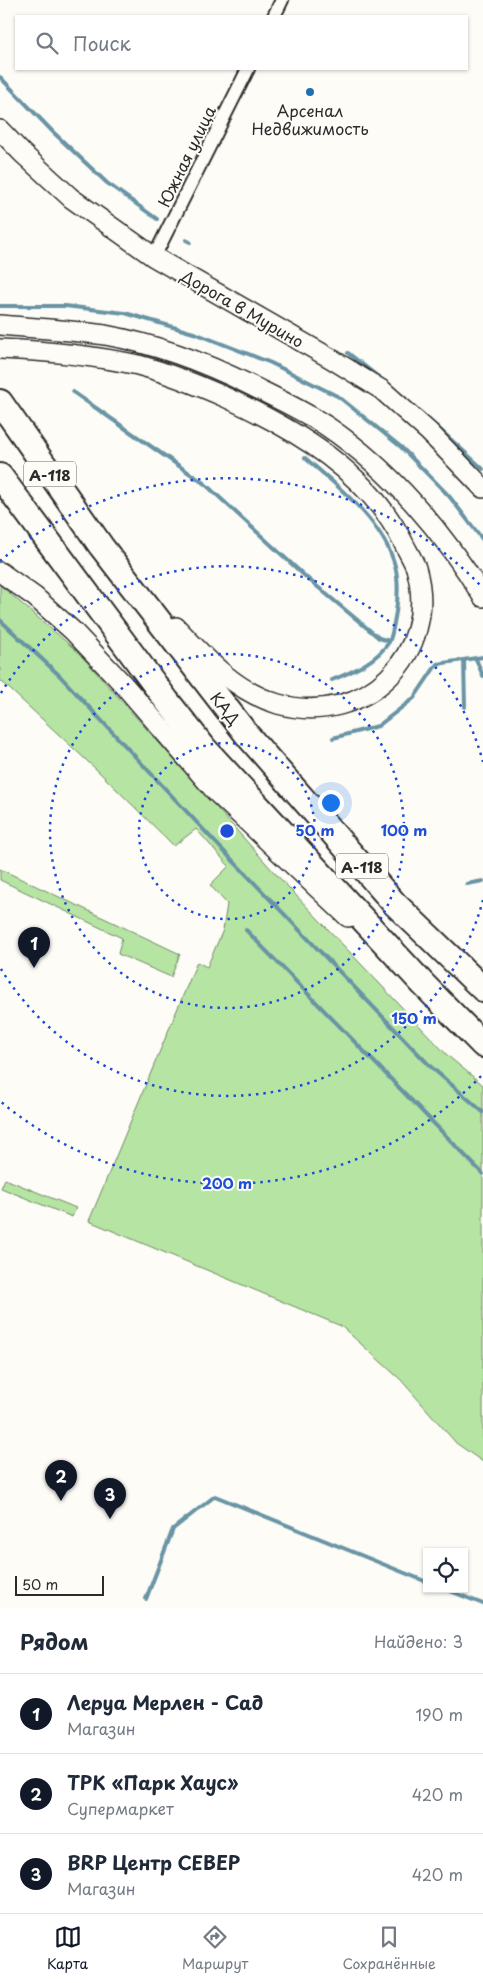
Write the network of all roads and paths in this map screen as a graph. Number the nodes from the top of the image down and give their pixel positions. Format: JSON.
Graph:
{"nodes":[{"id":1,"x":282,"y":0,"type":"edge"},
{"id":2,"x":274,"y":15,"type":"edge"},
{"id":3,"x":248,"y":70,"type":"edge"},
{"id":4,"x":0,"y":130,"type":"edge"},
{"id":5,"x":154,"y":257,"type":"junction"},
{"id":6,"x":0,"y":325,"type":"edge"},
{"id":7,"x":0,"y":349,"type":"edge"},
{"id":8,"x":0,"y":402,"type":"edge"},
{"id":9,"x":0,"y":476,"type":"edge"},
{"id":10,"x":483,"y":488,"type":"edge"},
{"id":11,"x":101,"y":546,"type":"junction"},
{"id":12,"x":0,"y":572,"type":"edge"},
{"id":13,"x":483,"y":597,"type":"edge"},
{"id":14,"x":423,"y":984,"type":"junction"},
{"id":15,"x":483,"y":989,"type":"edge"},
{"id":16,"x":483,"y":1045,"type":"edge"}],
"edges":[{"from":1,"to":2,"type":"street"},
{"from":3,"to":5,"type":"street","name":"Южная улица"},
{"from":4,"to":5,"type":"main road","name":"Дорога в Мурино"},
{"from":5,"to":10,"type":"main road","name":"Дорога в Мурино"},
{"from":6,"to":13,"type":"main road"},
{"from":7,"to":11,"type":"main road"},
{"from":8,"to":11,"type":"highway","name":"КАД","number":"А-118"},
{"from":9,"to":14,"type":"highway","number":"А-118"},
{"from":11,"to":15,"type":"highway","name":"КАД","number":"А-118"},
{"from":12,"to":14,"type":"main road"},
{"from":14,"to":16,"type":"highway","number":"А-118"}]}
